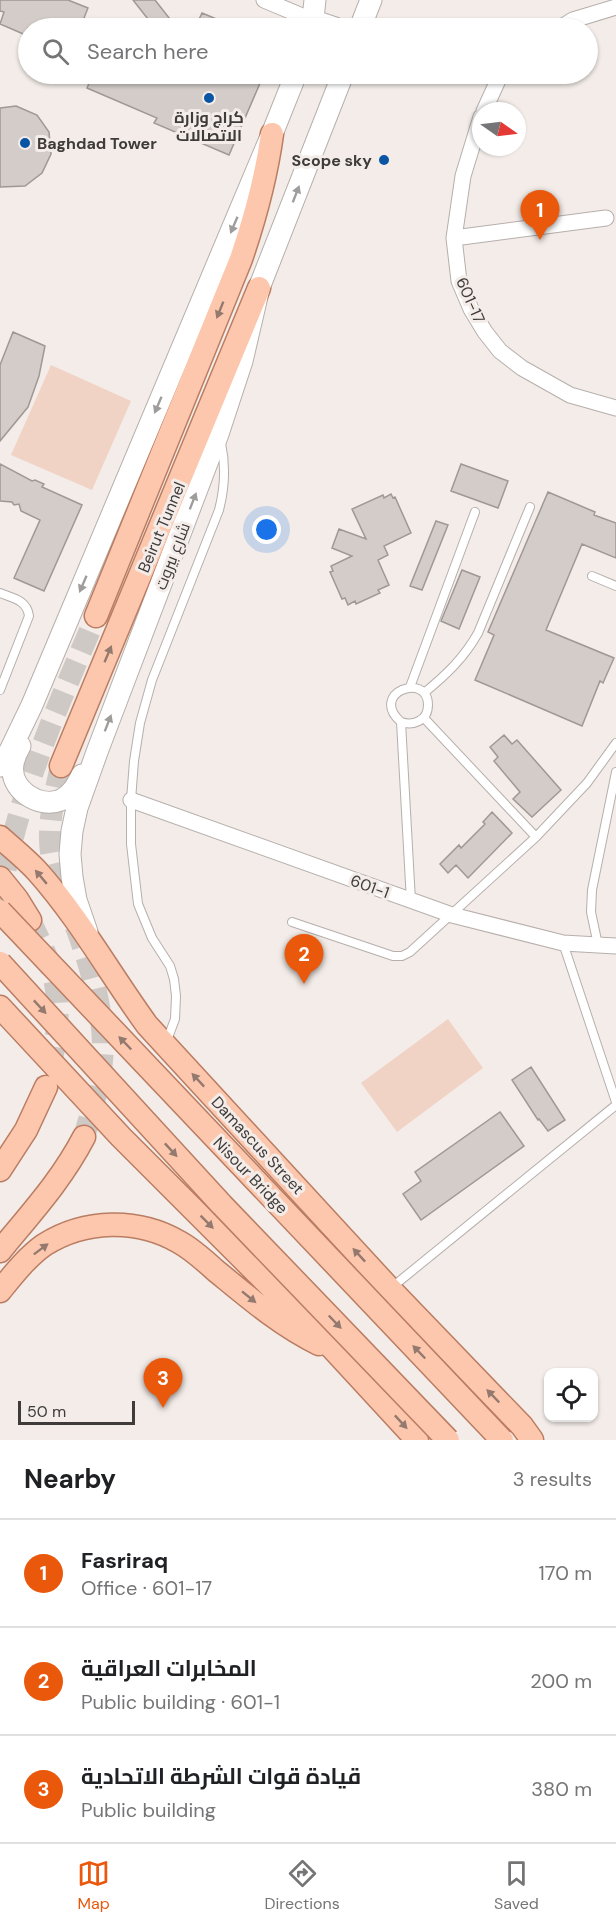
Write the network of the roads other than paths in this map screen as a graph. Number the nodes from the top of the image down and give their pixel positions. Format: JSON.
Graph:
{"nodes":[{"id":1,"x":264,"y":0,"type":"edge"},
{"id":2,"x":371,"y":0,"type":"edge"},
{"id":3,"x":616,"y":7,"type":"edge"},
{"id":4,"x":314,"y":16,"type":"edge"},
{"id":5,"x":364,"y":18,"type":"edge"},
{"id":6,"x":580,"y":18,"type":"edge"},
{"id":7,"x":292,"y":84,"type":"edge"},
{"id":8,"x":339,"y":84,"type":"edge"},
{"id":9,"x":497,"y":84,"type":"edge"},
{"id":10,"x":488,"y":102,"type":"edge"},
{"id":11,"x":272,"y":134,"type":"junction"},
{"id":12,"x":472,"y":146,"type":"edge"},
{"id":13,"x":606,"y":218,"type":"dead end"},
{"id":14,"x":454,"y":238,"type":"junction"},
{"id":15,"x":259,"y":288,"type":"junction"},
{"id":16,"x":616,"y":408,"type":"edge"},
{"id":17,"x":218,"y":434,"type":"junction"},
{"id":18,"x":530,"y":507,"type":"dead end"},
{"id":19,"x":475,"y":512,"type":"dead end"},
{"id":20,"x":592,"y":576,"type":"dead end"},
{"id":21,"x":616,"y":586,"type":"edge"},
{"id":22,"x":0,"y":593,"type":"edge"},
{"id":23,"x":96,"y":616,"type":"tunnel mouth"},
{"id":24,"x":410,"y":687,"type":"junction"},
{"id":25,"x":0,"y":690,"type":"edge"},
{"id":26,"x":424,"y":693,"type":"junction"},
{"id":27,"x":32,"y":705,"type":"junction"},
{"id":28,"x":424,"y":718,"type":"junction"},
{"id":29,"x":400,"y":722,"type":"junction"},
{"id":30,"x":616,"y":743,"type":"edge"},
{"id":31,"x":97,"y":752,"type":"junction"},
{"id":32,"x":0,"y":766,"type":"edge"},
{"id":33,"x":62,"y":766,"type":"tunnel mouth"},
{"id":34,"x":616,"y":772,"type":"edge"},
{"id":35,"x":131,"y":800,"type":"junction"},
{"id":36,"x":0,"y":837,"type":"edge"},
{"id":37,"x":536,"y":837,"type":"junction"},
{"id":38,"x":0,"y":878,"type":"edge"},
{"id":39,"x":411,"y":900,"type":"junction"},
{"id":40,"x":0,"y":911,"type":"edge"},
{"id":41,"x":452,"y":915,"type":"junction"},
{"id":42,"x":30,"y":920,"type":"tunnel mouth"},
{"id":43,"x":292,"y":922,"type":"dead end"},
{"id":44,"x":90,"y":940,"type":"junction"},
{"id":45,"x":563,"y":943,"type":"junction"},
{"id":46,"x":598,"y":945,"type":"junction"},
{"id":47,"x":616,"y":946,"type":"edge"},
{"id":48,"x":0,"y":963,"type":"edge"},
{"id":49,"x":0,"y":990,"type":"edge"},
{"id":50,"x":0,"y":1007,"type":"edge"},
{"id":51,"x":165,"y":1044,"type":"junction"},
{"id":52,"x":42,"y":1051,"type":"junction"},
{"id":53,"x":46,"y":1088,"type":"tunnel mouth"},
{"id":54,"x":616,"y":1104,"type":"edge"},
{"id":55,"x":84,"y":1137,"type":"tunnel mouth"},
{"id":56,"x":0,"y":1170,"type":"edge"},
{"id":57,"x":0,"y":1251,"type":"edge"},
{"id":58,"x":390,"y":1289,"type":"junction"},
{"id":59,"x":0,"y":1291,"type":"edge"},
{"id":60,"x":334,"y":1350,"type":"junction"},
{"id":61,"x":417,"y":1440,"type":"edge"},
{"id":62,"x":448,"y":1440,"type":"edge"},
{"id":63,"x":502,"y":1440,"type":"edge"},
{"id":64,"x":532,"y":1440,"type":"edge"}],
"edges":[{"from":1,"to":4,"type":"street"},
{"from":2,"to":5,"type":"main road"},
{"from":3,"to":6,"type":"street"},
{"from":7,"to":11,"type":"main road"},
{"from":15,"to":8,"type":"main road","name":"شارع بيروت","one_way":true},
{"from":9,"to":10,"type":"street"},
{"from":11,"to":23,"type":"main road","name":"Beirut Tunnel","one_way":true},
{"from":11,"to":27,"type":"main road","one_way":true},
{"from":12,"to":14,"type":"street","name":"601-17"},
{"from":13,"to":14,"type":"street"},
{"from":14,"to":16,"type":"street","name":"601-17"},
{"from":15,"to":17,"type":"main road","name":"شارع بيروت"},
{"from":33,"to":15,"type":"main road","name":"Beirut Tunnel","one_way":true},
{"from":31,"to":17,"type":"main road","name":"شارع بيروت","one_way":true},
{"from":17,"to":35,"type":"lane"},
{"from":18,"to":26,"type":"lane"},
{"from":19,"to":24,"type":"lane"},
{"from":20,"to":21,"type":"lane"},
{"from":22,"to":25,"type":"lane"},
{"from":24,"to":26,"type":"lane"},
{"from":24,"to":29,"type":"lane"},
{"from":26,"to":28,"type":"lane"},
{"from":27,"to":31,"type":"main road"},
{"from":27,"to":32,"type":"main road"},
{"from":28,"to":29,"type":"lane"},
{"from":28,"to":37,"type":"lane"},
{"from":29,"to":39,"type":"lane"},
{"from":30,"to":37,"type":"lane"},
{"from":31,"to":44,"type":"main road","name":"شارع بيروت"},
{"from":34,"to":46,"type":"lane"},
{"from":35,"to":39,"type":"street","name":"601-1"},
{"from":35,"to":51,"type":"lane"},
{"from":44,"to":36,"type":"main road","name":"Damascus Street","one_way":true},
{"from":37,"to":41,"type":"lane"},
{"from":38,"to":42,"type":"main road"},
{"from":39,"to":41,"type":"street","name":"601-1"},
{"from":63,"to":40,"type":"main road","name":"Nisour Bridge","one_way":true,"bridge":true},
{"from":41,"to":43,"type":"lane"},
{"from":41,"to":45,"type":"street","name":"601-1"},
{"from":44,"to":51,"type":"main road","name":"Damascus Street"},
{"from":45,"to":46,"type":"street","name":"601-1"},
{"from":45,"to":54,"type":"lane"},
{"from":46,"to":47,"type":"street","name":"601-1"},
{"from":48,"to":62,"type":"main road","one_way":true,"bridge":true},
{"from":49,"to":52,"type":"main road"},
{"from":50,"to":52,"type":"main road"},
{"from":58,"to":51,"type":"main road","name":"Damascus Street","one_way":true},
{"from":52,"to":60,"type":"main road","one_way":true},
{"from":53,"to":56,"type":"main road"},
{"from":54,"to":58,"type":"lane"},
{"from":55,"to":57,"type":"main road"},
{"from":64,"to":58,"type":"main road","name":"Damascus Street","one_way":true},
{"from":59,"to":60,"type":"main road","one_way":true},
{"from":60,"to":61,"type":"main road","one_way":true}]}
